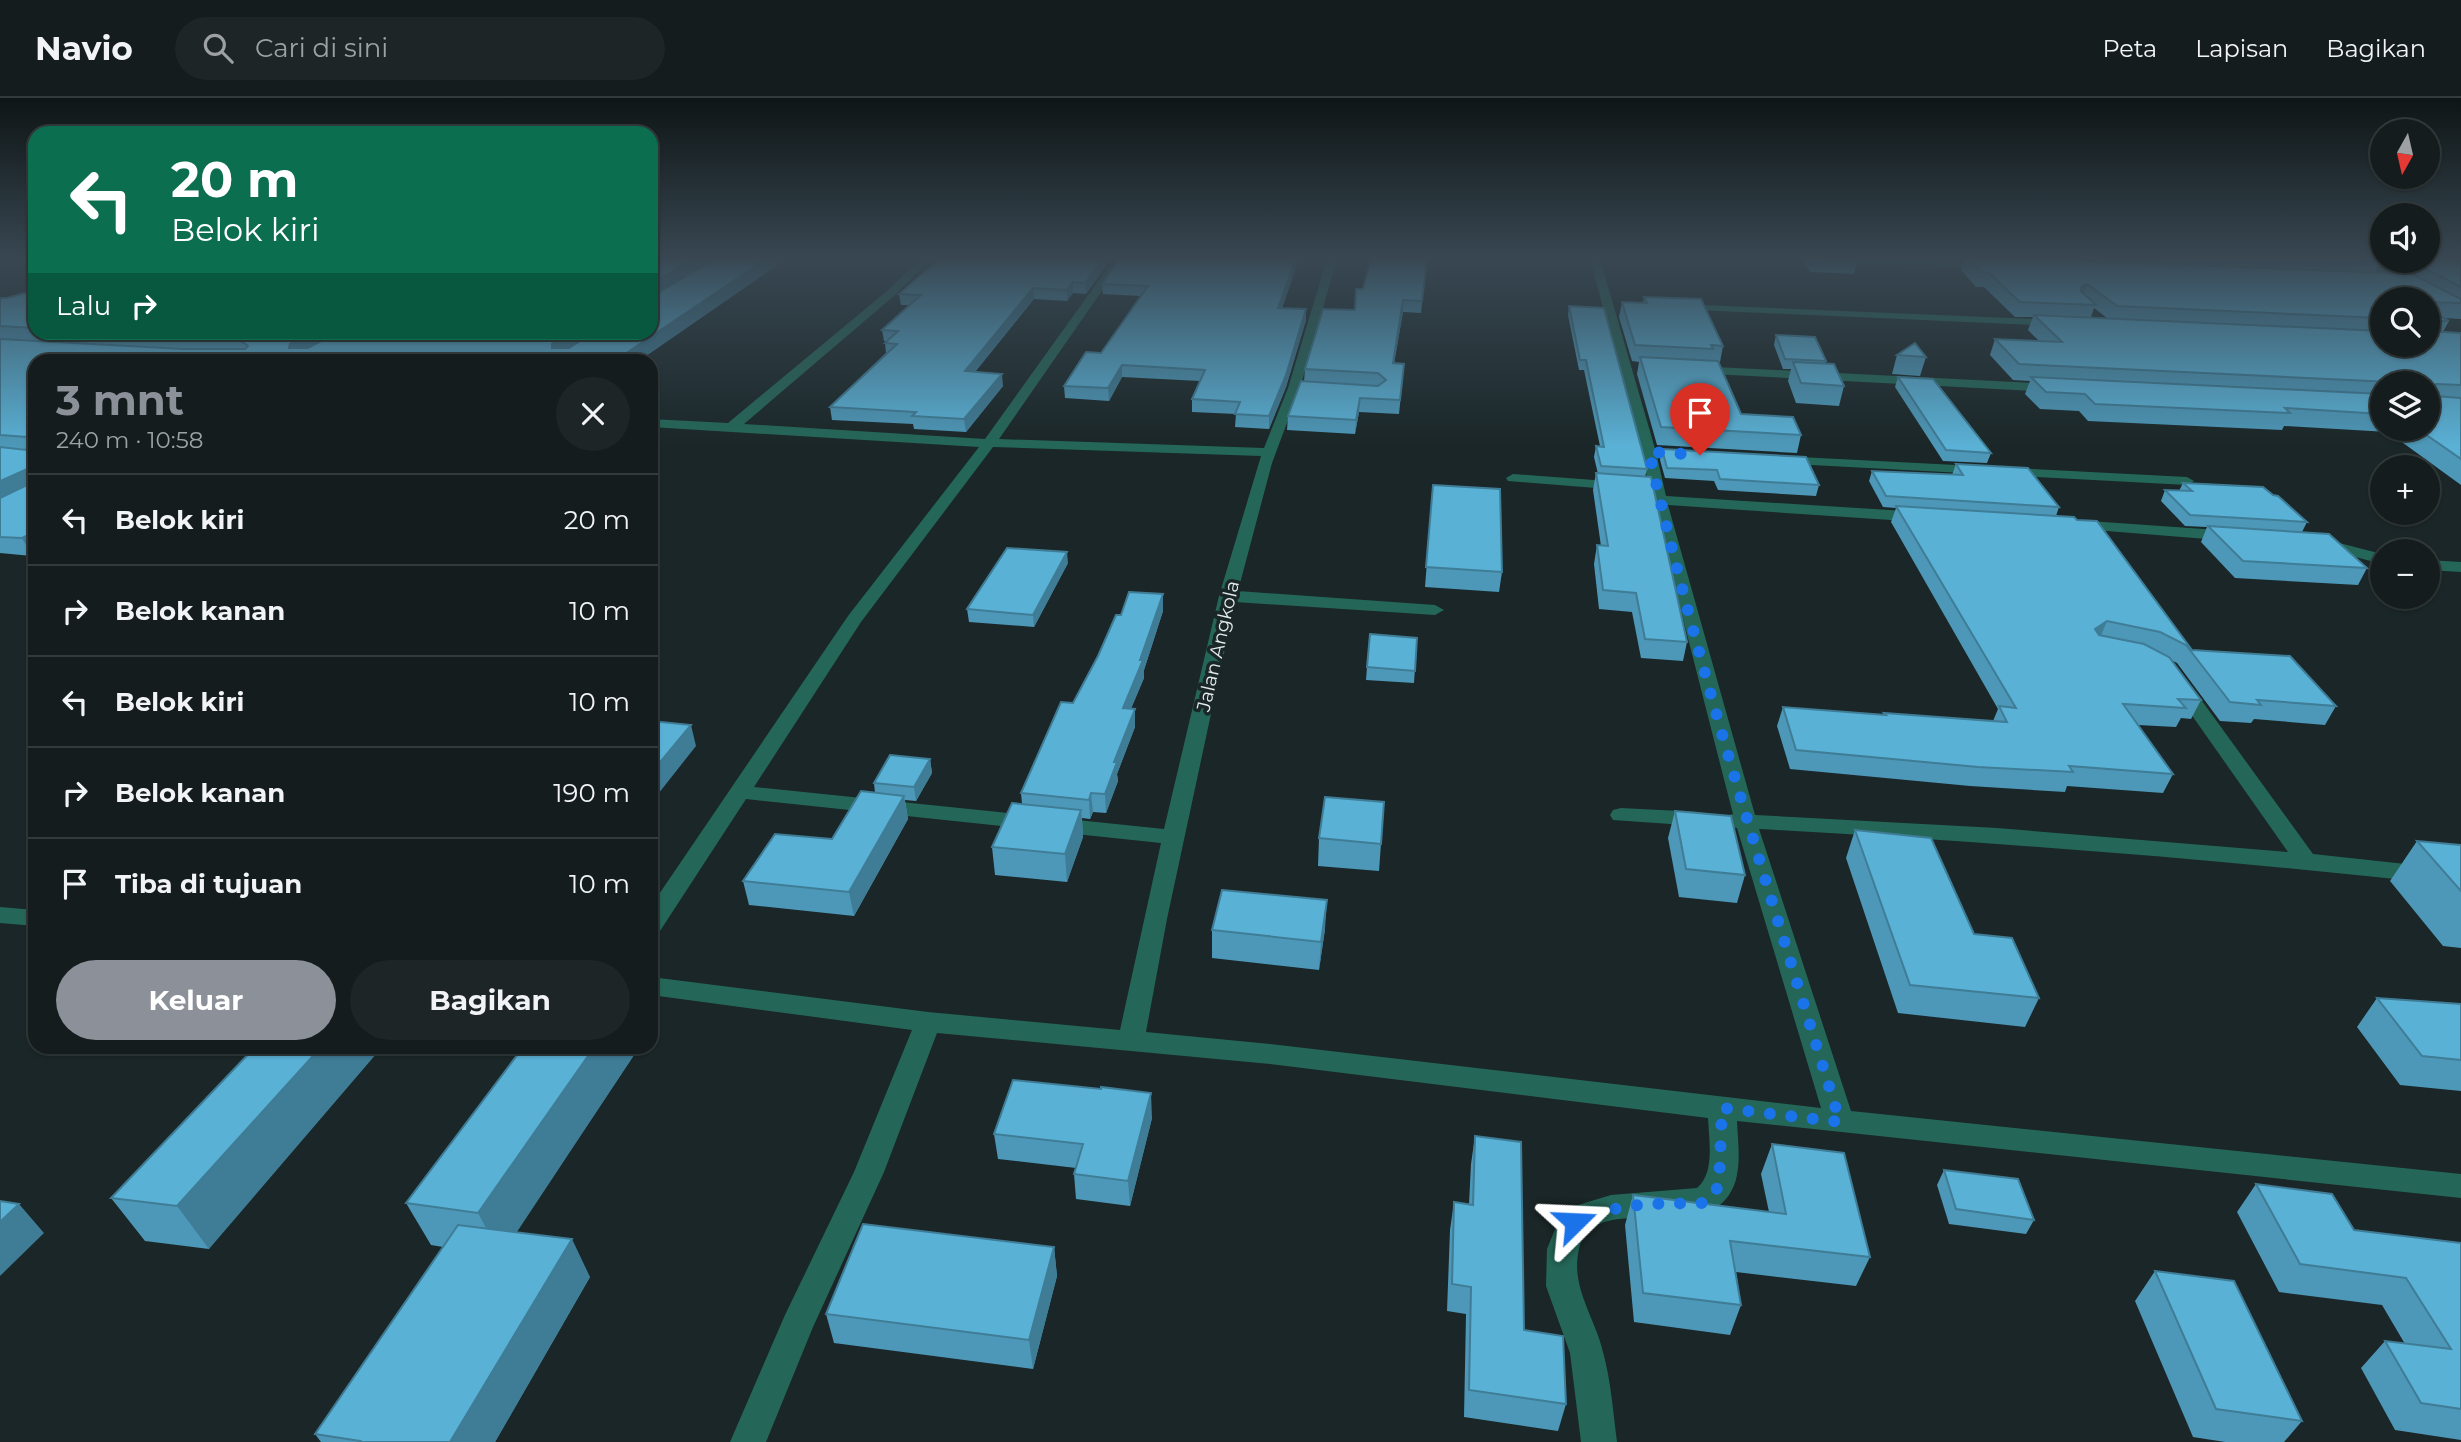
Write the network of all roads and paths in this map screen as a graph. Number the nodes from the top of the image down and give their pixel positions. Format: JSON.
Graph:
{"nodes":[{"id":1,"x":857,"y":322,"type":"edge"},
{"id":2,"x":1075,"y":322,"type":"edge"},
{"id":3,"x":1317,"y":322,"type":"edge"},
{"id":4,"x":1618,"y":322,"type":"edge"},
{"id":5,"x":2015,"y":322,"type":"edge"},
{"id":6,"x":2068,"y":324,"type":"edge"},
{"id":7,"x":1678,"y":369,"type":"edge"},
{"id":8,"x":2075,"y":389,"type":"edge"},
{"id":9,"x":658,"y":423,"type":"edge"},
{"id":10,"x":731,"y":428,"type":"junction"},
{"id":11,"x":989,"y":443,"type":"junction"},
{"id":12,"x":1269,"y":452,"type":"junction"},
{"id":13,"x":1771,"y":459,"type":"edge"},
{"id":14,"x":1513,"y":478,"type":"dead end"},
{"id":15,"x":2187,"y":481,"type":"edge"},
{"id":16,"x":1648,"y":490,"type":"junction"},
{"id":17,"x":1940,"y":518,"type":"edge"},
{"id":18,"x":2060,"y":524,"type":"edge"},
{"id":19,"x":2250,"y":537,"type":"edge"},
{"id":20,"x":2304,"y":541,"type":"edge"},
{"id":21,"x":2370,"y":555,"type":"edge"},
{"id":22,"x":2440,"y":566,"type":"edge"},
{"id":23,"x":2461,"y":567,"type":"edge"},
{"id":24,"x":1228,"y":596,"type":"junction"},
{"id":25,"x":1436,"y":610,"type":"dead end"},
{"id":26,"x":2169,"y":669,"type":"edge"},
{"id":27,"x":740,"y":792,"type":"junction"},
{"id":28,"x":1620,"y":815,"type":"dead end"},
{"id":29,"x":1746,"y":822,"type":"junction"},
{"id":30,"x":1175,"y":837,"type":"junction"},
{"id":31,"x":2306,"y":861,"type":"junction"},
{"id":32,"x":2461,"y":878,"type":"edge"},
{"id":33,"x":0,"y":915,"type":"edge"},
{"id":34,"x":658,"y":915,"type":"edge"},
{"id":35,"x":28,"y":917,"type":"edge"},
{"id":36,"x":658,"y":987,"type":"edge"},
{"id":37,"x":928,"y":1021,"type":"junction"},
{"id":38,"x":1131,"y":1040,"type":"junction"},
{"id":39,"x":1722,"y":1108,"type":"junction"},
{"id":40,"x":1840,"y":1122,"type":"junction"},
{"id":41,"x":2461,"y":1186,"type":"edge"},
{"id":42,"x":748,"y":1442,"type":"edge"},
{"id":43,"x":1599,"y":1442,"type":"edge"}],
"edges":[{"from":1,"to":10,"type":"street"},
{"from":2,"to":11,"type":"street"},
{"from":3,"to":12,"type":"street","name":"Jalan Angkola"},
{"from":4,"to":16,"type":"street"},
{"from":5,"to":6,"type":"street"},
{"from":7,"to":8,"type":"street"},
{"from":9,"to":10,"type":"street"},
{"from":10,"to":11,"type":"street"},
{"from":11,"to":12,"type":"street"},
{"from":11,"to":27,"type":"street"},
{"from":12,"to":24,"type":"street","name":"Jalan Angkola"},
{"from":13,"to":15,"type":"street"},
{"from":14,"to":16,"type":"street"},
{"from":16,"to":17,"type":"street"},
{"from":16,"to":29,"type":"street"},
{"from":18,"to":19,"type":"street"},
{"from":20,"to":21,"type":"street"},
{"from":22,"to":23,"type":"street"},
{"from":24,"to":25,"type":"street"},
{"from":24,"to":30,"type":"street","name":"Jalan Angkola"},
{"from":26,"to":31,"type":"street"},
{"from":27,"to":30,"type":"street"},
{"from":27,"to":34,"type":"street"},
{"from":28,"to":29,"type":"street"},
{"from":29,"to":31,"type":"street"},
{"from":29,"to":40,"type":"street"},
{"from":30,"to":38,"type":"street","name":"Jalan Angkola"},
{"from":31,"to":32,"type":"street"},
{"from":33,"to":35,"type":"street"},
{"from":36,"to":37,"type":"street"},
{"from":37,"to":38,"type":"street"},
{"from":37,"to":42,"type":"street"},
{"from":38,"to":39,"type":"street"},
{"from":39,"to":40,"type":"street"},
{"from":39,"to":43,"type":"street"},
{"from":40,"to":41,"type":"street"}]}
